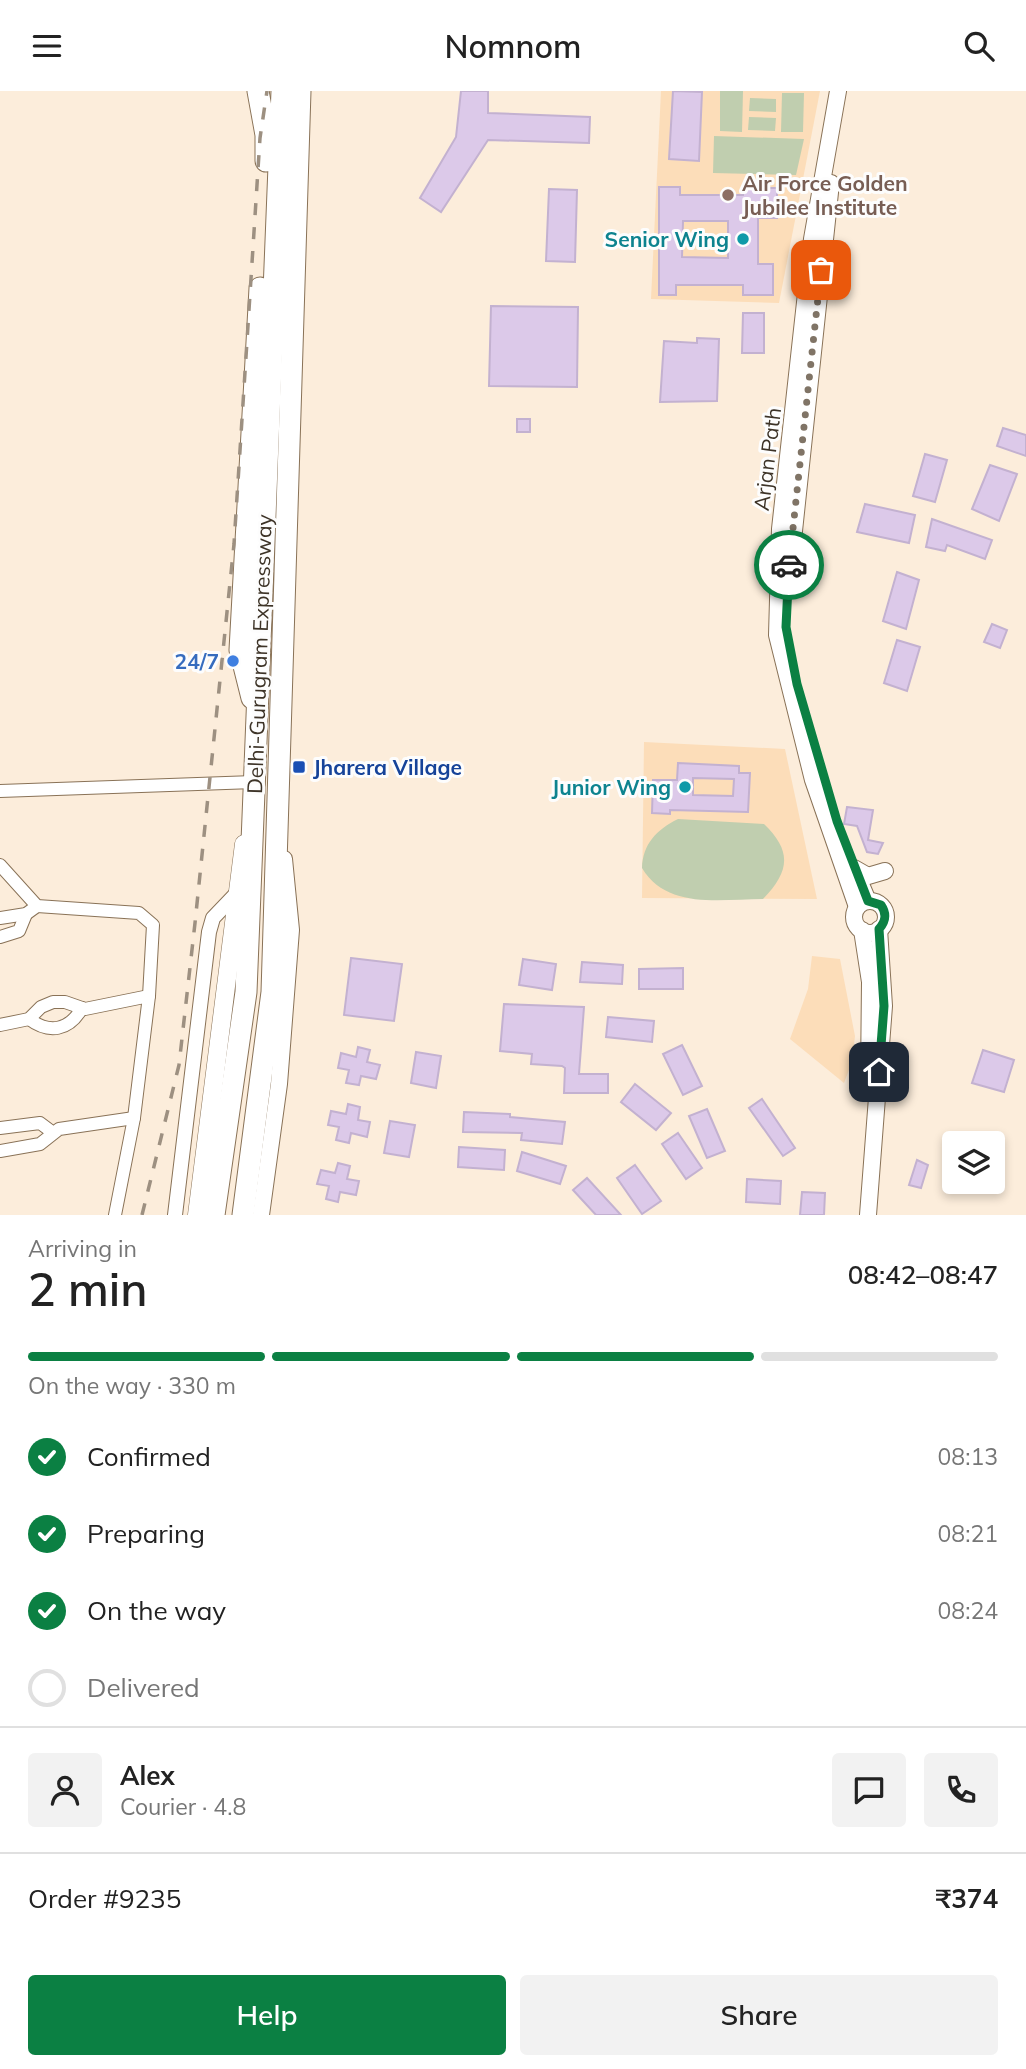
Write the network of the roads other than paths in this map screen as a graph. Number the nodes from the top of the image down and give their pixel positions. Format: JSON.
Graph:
{"nodes":[{"id":1,"x":258,"y":91,"type":"edge"},
{"id":2,"x":282,"y":91,"type":"edge"},
{"id":3,"x":300,"y":91,"type":"edge"},
{"id":4,"x":838,"y":91,"type":"edge"},
{"id":5,"x":848,"y":91,"type":"edge"},
{"id":6,"x":257,"y":713,"type":"junction"},
{"id":7,"x":0,"y":782,"type":"edge"},
{"id":8,"x":254,"y":782,"type":"junction"},
{"id":9,"x":277,"y":787,"type":"junction"},
{"id":10,"x":6,"y":791,"type":"edge"},
{"id":11,"x":0,"y":865,"type":"edge"},
{"id":12,"x":854,"y":868,"type":"junction"},
{"id":13,"x":885,"y":871,"type":"dead end"},
{"id":14,"x":236,"y":894,"type":"junction"},
{"id":15,"x":863,"y":904,"type":"junction"},
{"id":16,"x":37,"y":906,"type":"junction"},
{"id":17,"x":26,"y":914,"type":"junction"},
{"id":18,"x":0,"y":918,"type":"edge"},
{"id":19,"x":879,"y":929,"type":"junction"},
{"id":20,"x":862,"y":930,"type":"junction"},
{"id":21,"x":0,"y":937,"type":"edge"},
{"id":22,"x":149,"y":996,"type":"junction"},
{"id":23,"x":82,"y":1008,"type":"junction"},
{"id":24,"x":29,"y":1020,"type":"junction"},
{"id":25,"x":0,"y":1025,"type":"edge"},
{"id":26,"x":134,"y":1118,"type":"junction"},
{"id":27,"x":0,"y":1128,"type":"edge"},
{"id":28,"x":52,"y":1132,"type":"junction"},
{"id":29,"x":0,"y":1151,"type":"edge"},
{"id":30,"x":115,"y":1215,"type":"edge"},
{"id":31,"x":175,"y":1215,"type":"edge"},
{"id":32,"x":197,"y":1215,"type":"edge"},
{"id":33,"x":214,"y":1215,"type":"edge"},
{"id":34,"x":243,"y":1215,"type":"edge"},
{"id":35,"x":261,"y":1215,"type":"edge"},
{"id":36,"x":858,"y":1215,"type":"edge"},
{"id":37,"x":868,"y":1215,"type":"edge"}],
"edges":[{"from":1,"to":6,"type":"highway"},
{"from":2,"to":6,"type":"highway","name":"Delhi-Gurugram Expressway"},
{"from":3,"to":9,"type":"highway","name":"Delhi-Gurugram Expressway"},
{"from":4,"to":15,"type":"main road","name":"Arjan Path"},
{"from":5,"to":12,"type":"main road","name":"Arjan Path"},
{"from":6,"to":8,"type":"highway","name":"Delhi-Gurugram Expressway"},
{"from":7,"to":10,"type":"street"},
{"from":8,"to":10,"type":"street"},
{"from":8,"to":14,"type":"main road"},
{"from":8,"to":33,"type":"highway","name":"Delhi-Gurugram Expressway"},
{"from":9,"to":34,"type":"highway","name":"Delhi-Gurugram Expressway"},
{"from":9,"to":35,"type":"main road"},
{"from":11,"to":16,"type":"street"},
{"from":12,"to":13,"type":"main road"},
{"from":12,"to":15,"type":"main road","name":"Arjan Path"},
{"from":14,"to":31,"type":"street"},
{"from":14,"to":32,"type":"main road"},
{"from":15,"to":19,"type":"main road"},
{"from":15,"to":20,"type":"main road"},
{"from":16,"to":17,"type":"street"},
{"from":16,"to":22,"type":"street"},
{"from":17,"to":18,"type":"street"},
{"from":17,"to":21,"type":"street"},
{"from":19,"to":20,"type":"main road"},
{"from":19,"to":37,"type":"main road"},
{"from":20,"to":36,"type":"main road"},
{"from":22,"to":23,"type":"street"},
{"from":22,"to":26,"type":"street"},
{"from":23,"to":24,"type":"street"},
{"from":23,"to":24,"type":"street"},
{"from":24,"to":25,"type":"street"},
{"from":26,"to":28,"type":"street"},
{"from":26,"to":30,"type":"street"},
{"from":27,"to":28,"type":"street"},
{"from":28,"to":29,"type":"street"}]}
